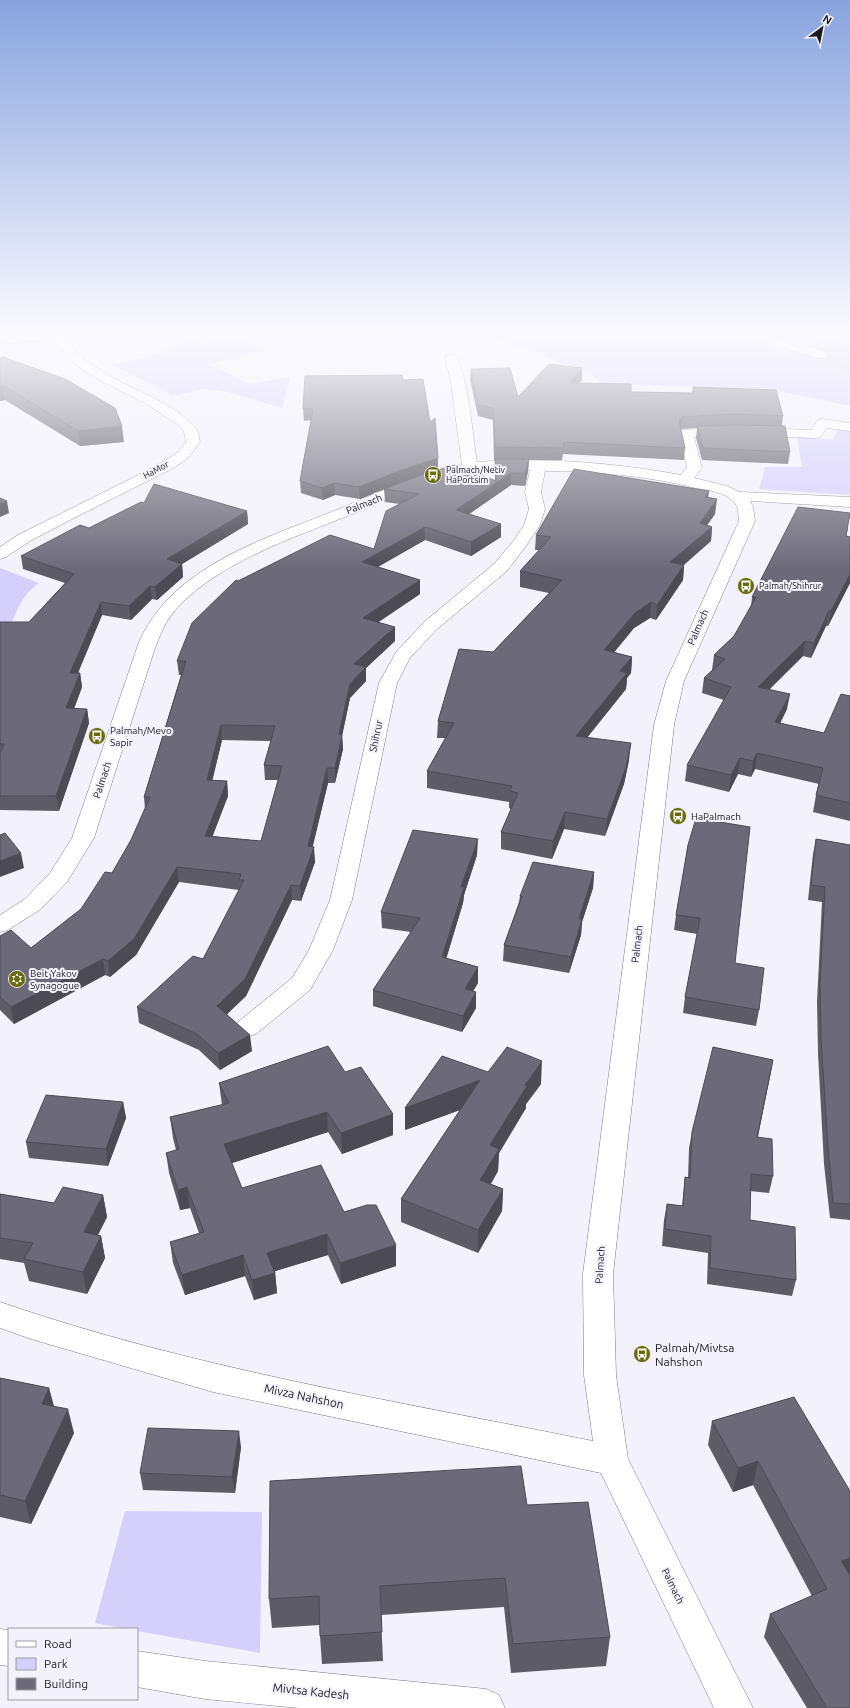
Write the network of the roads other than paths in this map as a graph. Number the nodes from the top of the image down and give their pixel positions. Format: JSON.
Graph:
{"nodes":[{"id":1,"x":168,"y":411,"type":"edge"},
{"id":2,"x":461,"y":411,"type":"edge"},
{"id":3,"x":850,"y":427,"type":"edge"},
{"id":4,"x":538,"y":466,"type":"junction"},
{"id":5,"x":470,"y":468,"type":"junction"},
{"id":6,"x":685,"y":480,"type":"junction"},
{"id":7,"x":737,"y":496,"type":"junction"},
{"id":8,"x":850,"y":502,"type":"edge"},
{"id":9,"x":0,"y":554,"type":"edge"},
{"id":10,"x":0,"y":925,"type":"edge"},
{"id":11,"x":247,"y":1028,"type":"dead end"},
{"id":12,"x":0,"y":1315,"type":"edge"},
{"id":13,"x":612,"y":1460,"type":"junction"},
{"id":14,"x":138,"y":1669,"type":"edge"},
{"id":15,"x":486,"y":1708,"type":"edge"},
{"id":16,"x":734,"y":1708,"type":"edge"}],
"edges":[{"from":1,"to":9,"type":"main road","name":"HaMor"},
{"from":2,"to":5,"type":"main road"},
{"from":3,"to":6,"type":"main road"},
{"from":4,"to":5,"type":"main road","name":"Palmach"},
{"from":4,"to":6,"type":"main road","name":"Palmach"},
{"from":4,"to":11,"type":"main road","name":"Shihrur"},
{"from":5,"to":10,"type":"main road","name":"Palmach"},
{"from":6,"to":7,"type":"main road","name":"Palmach"},
{"from":7,"to":8,"type":"main road"},
{"from":7,"to":13,"type":"main road","name":"Palmach"},
{"from":12,"to":13,"type":"main road","name":"Mivza Nahshon"},
{"from":13,"to":16,"type":"main road","name":"Palmach"},
{"from":14,"to":15,"type":"main road","name":"Mivtsa Kadesh"}]}
